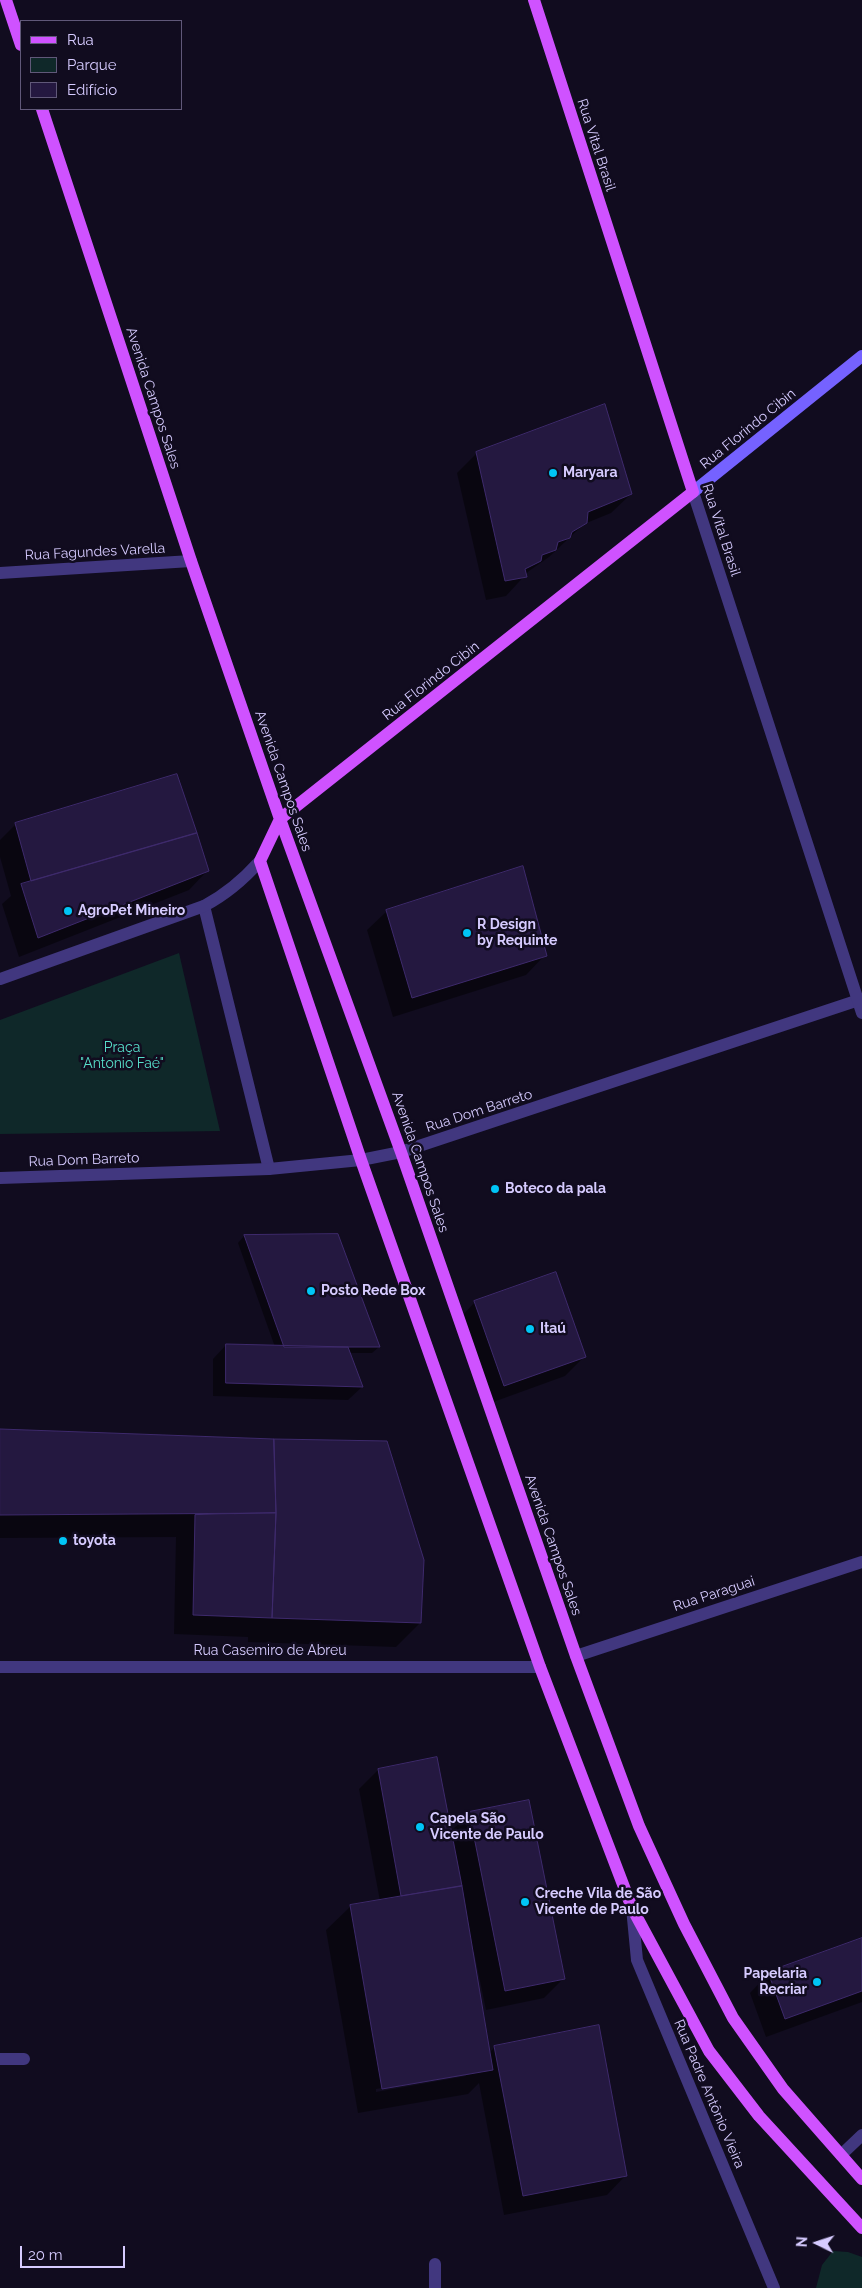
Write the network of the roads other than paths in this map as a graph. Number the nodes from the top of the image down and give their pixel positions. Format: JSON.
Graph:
{"nodes":[{"id":1,"x":6,"y":0,"type":"edge"},
{"id":2,"x":534,"y":0,"type":"edge"},
{"id":3,"x":20,"y":42,"type":"edge"},
{"id":4,"x":42,"y":110,"type":"edge"},
{"id":5,"x":862,"y":356,"type":"edge"},
{"id":6,"x":693,"y":492,"type":"junction"},
{"id":7,"x":191,"y":561,"type":"junction"},
{"id":8,"x":0,"y":573,"type":"edge"},
{"id":9,"x":280,"y":819,"type":"junction"},
{"id":10,"x":260,"y":861,"type":"junction"},
{"id":11,"x":204,"y":906,"type":"junction"},
{"id":12,"x":0,"y":979,"type":"edge"},
{"id":13,"x":860,"y":1000,"type":"edge"},
{"id":14,"x":862,"y":1013,"type":"edge"},
{"id":15,"x":401,"y":1152,"type":"junction"},
{"id":16,"x":361,"y":1160,"type":"junction"},
{"id":17,"x":270,"y":1169,"type":"junction"},
{"id":18,"x":0,"y":1178,"type":"edge"},
{"id":19,"x":862,"y":1562,"type":"edge"},
{"id":20,"x":576,"y":1656,"type":"junction"},
{"id":21,"x":0,"y":1667,"type":"edge"},
{"id":22,"x":540,"y":1667,"type":"junction"},
{"id":23,"x":632,"y":1908,"type":"junction"},
{"id":24,"x":0,"y":2059,"type":"edge"},
{"id":25,"x":24,"y":2059,"type":"dead end"},
{"id":26,"x":862,"y":2135,"type":"edge"},
{"id":27,"x":840,"y":2155,"type":"junction"},
{"id":28,"x":862,"y":2179,"type":"edge"},
{"id":29,"x":862,"y":2228,"type":"edge"},
{"id":30,"x":435,"y":2264,"type":"dead end"},
{"id":31,"x":435,"y":2288,"type":"edge"},
{"id":32,"x":774,"y":2288,"type":"edge"}],
"edges":[{"from":1,"to":3,"type":"main road"},
{"from":2,"to":6,"type":"main road","name":"Rua Vital Brasil"},
{"from":4,"to":7,"type":"main road","name":"Avenida Campos Sales"},
{"from":5,"to":6,"type":"main road","name":"Rua Florindo Cibin"},
{"from":6,"to":9,"type":"main road","name":"Rua Florindo Cibin"},
{"from":6,"to":13,"type":"street","name":"Rua Vital Brasil"},
{"from":7,"to":8,"type":"street","name":"Rua Fagundes Varella"},
{"from":7,"to":9,"type":"main road","name":"Avenida Campos Sales"},
{"from":9,"to":10,"type":"main road","name":"Rua Florindo Cibin"},
{"from":9,"to":15,"type":"main road","name":"Avenida Campos Sales"},
{"from":10,"to":11,"type":"street","name":"Rua Florindo Cibin"},
{"from":10,"to":16,"type":"main road"},
{"from":11,"to":12,"type":"street","name":"Rua Florindo Cibin"},
{"from":11,"to":17,"type":"street"},
{"from":13,"to":14,"type":"street","name":"Rua Vital Brasil"},
{"from":13,"to":15,"type":"street","name":"Rua Dom Barreto"},
{"from":15,"to":16,"type":"street","name":"Rua Dom Barreto"},
{"from":15,"to":20,"type":"main road","name":"Avenida Campos Sales"},
{"from":16,"to":17,"type":"street","name":"Rua Dom Barreto"},
{"from":16,"to":22,"type":"main road"},
{"from":17,"to":18,"type":"street","name":"Rua Dom Barreto"},
{"from":19,"to":20,"type":"street","name":"Rua Paraguai"},
{"from":20,"to":27,"type":"main road","name":"Avenida Campos Sales"},
{"from":21,"to":22,"type":"street","name":"Rua Casemiro de Abreu"},
{"from":22,"to":23,"type":"main road"},
{"from":23,"to":29,"type":"main road"},
{"from":23,"to":32,"type":"street","name":"Rua Padre Antônio Vieira"},
{"from":24,"to":25,"type":"street"},
{"from":26,"to":27,"type":"street"},
{"from":27,"to":28,"type":"main road","name":"Avenida Campos Sales"},
{"from":30,"to":31,"type":"street"}]}
